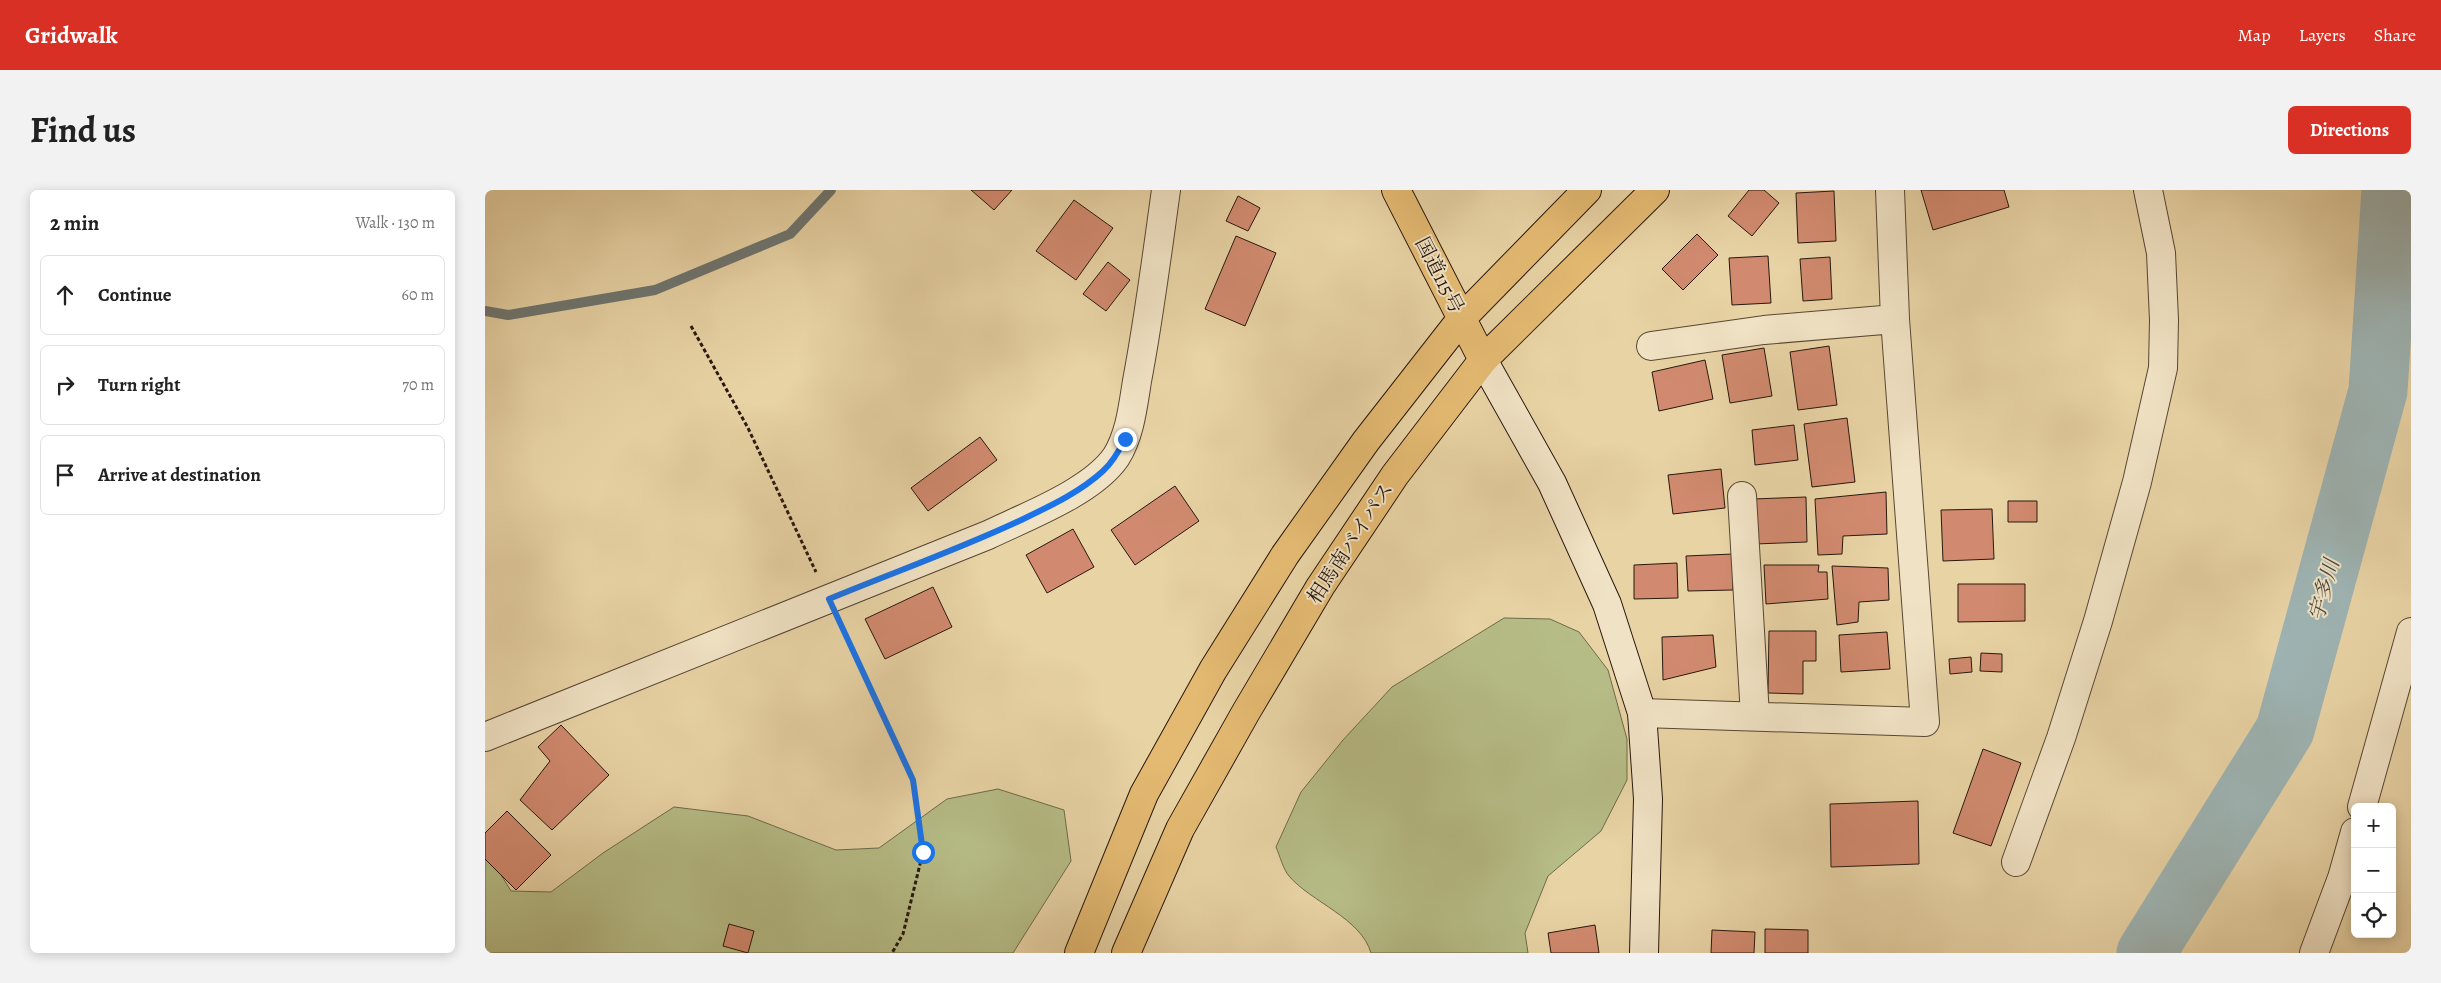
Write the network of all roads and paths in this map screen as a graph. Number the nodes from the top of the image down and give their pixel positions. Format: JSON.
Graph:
{"nodes":[{"id":1,"x":1166,"y":190,"type":"edge"},
{"id":2,"x":1396,"y":190,"type":"edge"},
{"id":3,"x":1587,"y":190,"type":"edge"},
{"id":4,"x":1655,"y":190,"type":"edge"},
{"id":5,"x":1890,"y":190,"type":"edge"},
{"id":6,"x":2135,"y":190,"type":"edge"},
{"id":7,"x":2151,"y":202,"type":"edge"},
{"id":8,"x":1462,"y":318,"type":"junction"},
{"id":9,"x":1895,"y":319,"type":"junction"},
{"id":10,"x":691,"y":326,"type":"dead end"},
{"id":11,"x":1651,"y":346,"type":"dead end"},
{"id":12,"x":1483,"y":360,"type":"junction"},
{"id":13,"x":1742,"y":496,"type":"dead end"},
{"id":14,"x":829,"y":599,"type":"junction"},
{"id":15,"x":2411,"y":632,"type":"edge"},
{"id":16,"x":1642,"y":713,"type":"junction"},
{"id":17,"x":1755,"y":716,"type":"junction"},
{"id":18,"x":485,"y":736,"type":"edge"},
{"id":19,"x":2363,"y":803,"type":"edge"},
{"id":20,"x":2351,"y":846,"type":"edge"},
{"id":21,"x":2015,"y":862,"type":"dead end"},
{"id":22,"x":892,"y":953,"type":"edge"},
{"id":23,"x":1079,"y":953,"type":"edge"},
{"id":24,"x":1126,"y":953,"type":"edge"},
{"id":25,"x":1644,"y":953,"type":"edge"},
{"id":26,"x":2313,"y":953,"type":"edge"}],
"edges":[{"from":1,"to":14,"type":"street"},
{"from":2,"to":8,"type":"highway","name":"国道115号"},
{"from":3,"to":8,"type":"highway"},
{"from":4,"to":12,"type":"highway","name":"相馬南バイパス"},
{"from":5,"to":9,"type":"street"},
{"from":6,"to":7,"type":"street"},
{"from":7,"to":21,"type":"street"},
{"from":8,"to":12,"type":"highway","name":"国道115号"},
{"from":8,"to":23,"type":"highway"},
{"from":9,"to":11,"type":"street"},
{"from":9,"to":17,"type":"street"},
{"from":10,"to":14,"type":"path"},
{"from":12,"to":16,"type":"street"},
{"from":12,"to":24,"type":"highway","name":"相馬南バイパス"},
{"from":13,"to":17,"type":"street"},
{"from":14,"to":18,"type":"street"},
{"from":14,"to":22,"type":"path"},
{"from":15,"to":19,"type":"street"},
{"from":16,"to":17,"type":"street"},
{"from":16,"to":25,"type":"street"},
{"from":20,"to":26,"type":"street"}]}
